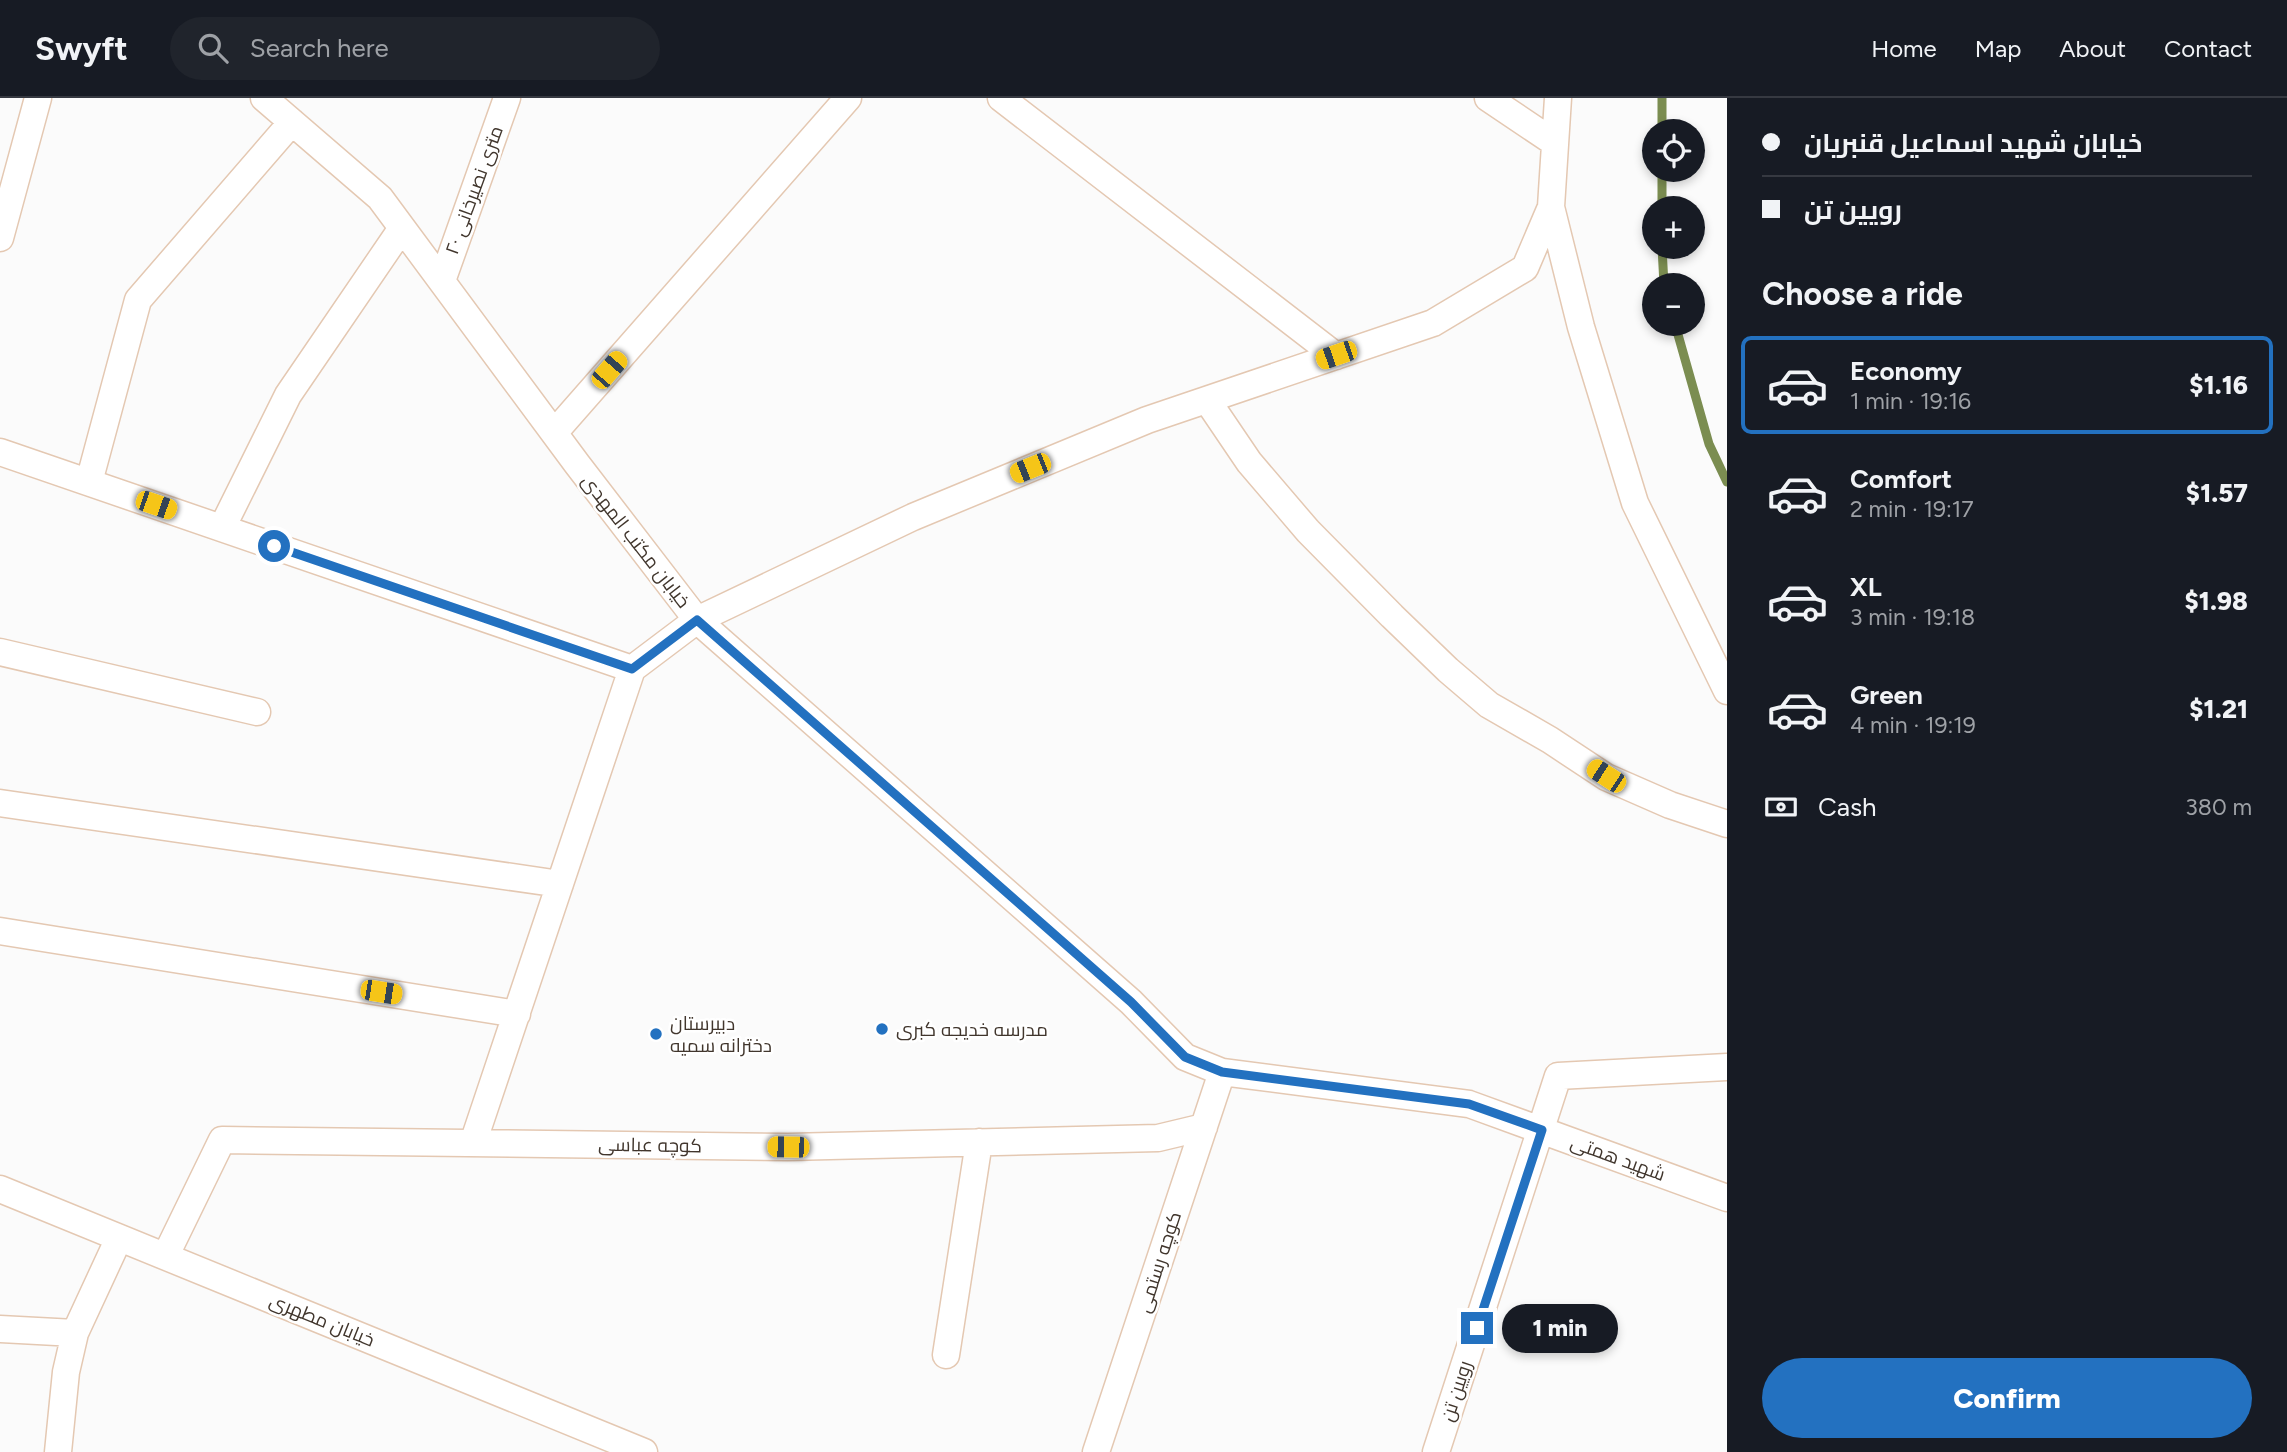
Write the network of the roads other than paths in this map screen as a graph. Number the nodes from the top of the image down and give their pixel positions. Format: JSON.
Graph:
{"nodes":[{"id":1,"x":37,"y":98,"type":"edge"},
{"id":2,"x":264,"y":98,"type":"edge"},
{"id":3,"x":507,"y":98,"type":"edge"},
{"id":4,"x":848,"y":98,"type":"edge"},
{"id":5,"x":1001,"y":98,"type":"edge"},
{"id":6,"x":1488,"y":98,"type":"edge"},
{"id":7,"x":1558,"y":98,"type":"edge"},
{"id":8,"x":292,"y":122,"type":"junction"},
{"id":9,"x":1555,"y":143,"type":"junction"},
{"id":10,"x":1551,"y":207,"type":"junction"},
{"id":11,"x":402,"y":228,"type":"junction"},
{"id":12,"x":0,"y":238,"type":"edge"},
{"id":13,"x":442,"y":281,"type":"junction"},
{"id":14,"x":1336,"y":355,"type":"junction"},
{"id":15,"x":1207,"y":400,"type":"junction"},
{"id":16,"x":554,"y":433,"type":"junction"},
{"id":17,"x":0,"y":452,"type":"edge"},
{"id":18,"x":89,"y":482,"type":"junction"},
{"id":19,"x":222,"y":528,"type":"junction"},
{"id":20,"x":697,"y":620,"type":"junction"},
{"id":21,"x":0,"y":652,"type":"edge"},
{"id":22,"x":632,"y":669,"type":"junction"},
{"id":23,"x":1727,"y":691,"type":"edge"},
{"id":24,"x":257,"y":712,"type":"dead end"},
{"id":25,"x":0,"y":803,"type":"edge"},
{"id":26,"x":1727,"y":824,"type":"edge"},
{"id":27,"x":560,"y":884,"type":"junction"},
{"id":28,"x":0,"y":931,"type":"edge"},
{"id":29,"x":517,"y":1014,"type":"junction"},
{"id":30,"x":1727,"y":1067,"type":"edge"},
{"id":31,"x":1222,"y":1072,"type":"junction"},
{"id":32,"x":1469,"y":1104,"type":"joint"},
{"id":33,"x":1204,"y":1127,"type":"junction"},
{"id":34,"x":1542,"y":1130,"type":"junction"},
{"id":35,"x":979,"y":1142,"type":"junction"},
{"id":36,"x":473,"y":1143,"type":"junction"},
{"id":37,"x":0,"y":1189,"type":"edge"},
{"id":38,"x":1727,"y":1198,"type":"edge"},
{"id":39,"x":118,"y":1238,"type":"junction"},
{"id":40,"x":166,"y":1255,"type":"junction"},
{"id":41,"x":0,"y":1329,"type":"edge"},
{"id":42,"x":75,"y":1334,"type":"junction"},
{"id":43,"x":946,"y":1355,"type":"dead end"},
{"id":44,"x":633,"y":1450,"type":"edge"},
{"id":45,"x":58,"y":1452,"type":"edge"},
{"id":46,"x":1097,"y":1452,"type":"edge"},
{"id":47,"x":1436,"y":1452,"type":"edge"}],
"edges":[{"from":1,"to":12,"type":"street"},
{"from":2,"to":8,"type":"street","name":"خیابان مکتب المهدی"},
{"from":3,"to":13,"type":"street","name":"۲۰ متری نصیرخانی"},
{"from":4,"to":16,"type":"street"},
{"from":5,"to":14,"type":"street"},
{"from":6,"to":9,"type":"street"},
{"from":7,"to":9,"type":"street"},
{"from":8,"to":11,"type":"street","name":"خیابان مکتب المهدی"},
{"from":8,"to":18,"type":"street"},
{"from":9,"to":10,"type":"street"},
{"from":10,"to":14,"type":"street"},
{"from":10,"to":23,"type":"street"},
{"from":11,"to":13,"type":"street","name":"خیابان مکتب المهدی"},
{"from":11,"to":19,"type":"street"},
{"from":13,"to":16,"type":"street","name":"خیابان مکتب المهدی"},
{"from":14,"to":15,"type":"street"},
{"from":15,"to":20,"type":"street"},
{"from":15,"to":26,"type":"street"},
{"from":16,"to":20,"type":"street","name":"خیابان مکتب المهدی"},
{"from":17,"to":18,"type":"street"},
{"from":18,"to":19,"type":"street"},
{"from":19,"to":22,"type":"street"},
{"from":20,"to":22,"type":"street"},
{"from":20,"to":31,"type":"street","name":"خیابان مکتب المهدی"},
{"from":21,"to":24,"type":"street"},
{"from":22,"to":27,"type":"street"},
{"from":25,"to":27,"type":"street"},
{"from":27,"to":29,"type":"street"},
{"from":28,"to":29,"type":"street"},
{"from":29,"to":36,"type":"street"},
{"from":30,"to":34,"type":"street","name":"رویین تن"},
{"from":31,"to":32,"type":"street","name":"خیابان مکتب المهدی"},
{"from":31,"to":33,"type":"street","name":"کوچه رستمی"},
{"from":32,"to":34,"type":"street","name":"شهید همتی"},
{"from":33,"to":35,"type":"street","name":"کوچه عباسی"},
{"from":33,"to":46,"type":"street","name":"کوچه رستمی"},
{"from":34,"to":38,"type":"street","name":"شهید همتی"},
{"from":34,"to":47,"type":"street","name":"رویین تن"},
{"from":35,"to":36,"type":"street","name":"کوچه عباسی"},
{"from":35,"to":43,"type":"street"},
{"from":36,"to":40,"type":"street","name":"کوچه عباسی"},
{"from":37,"to":39,"type":"street","name":"خیابان مطهری"},
{"from":39,"to":40,"type":"street","name":"خیابان مطهری"},
{"from":39,"to":42,"type":"street"},
{"from":40,"to":44,"type":"street","name":"خیابان مطهری"},
{"from":41,"to":42,"type":"street"},
{"from":42,"to":45,"type":"street"}]}
